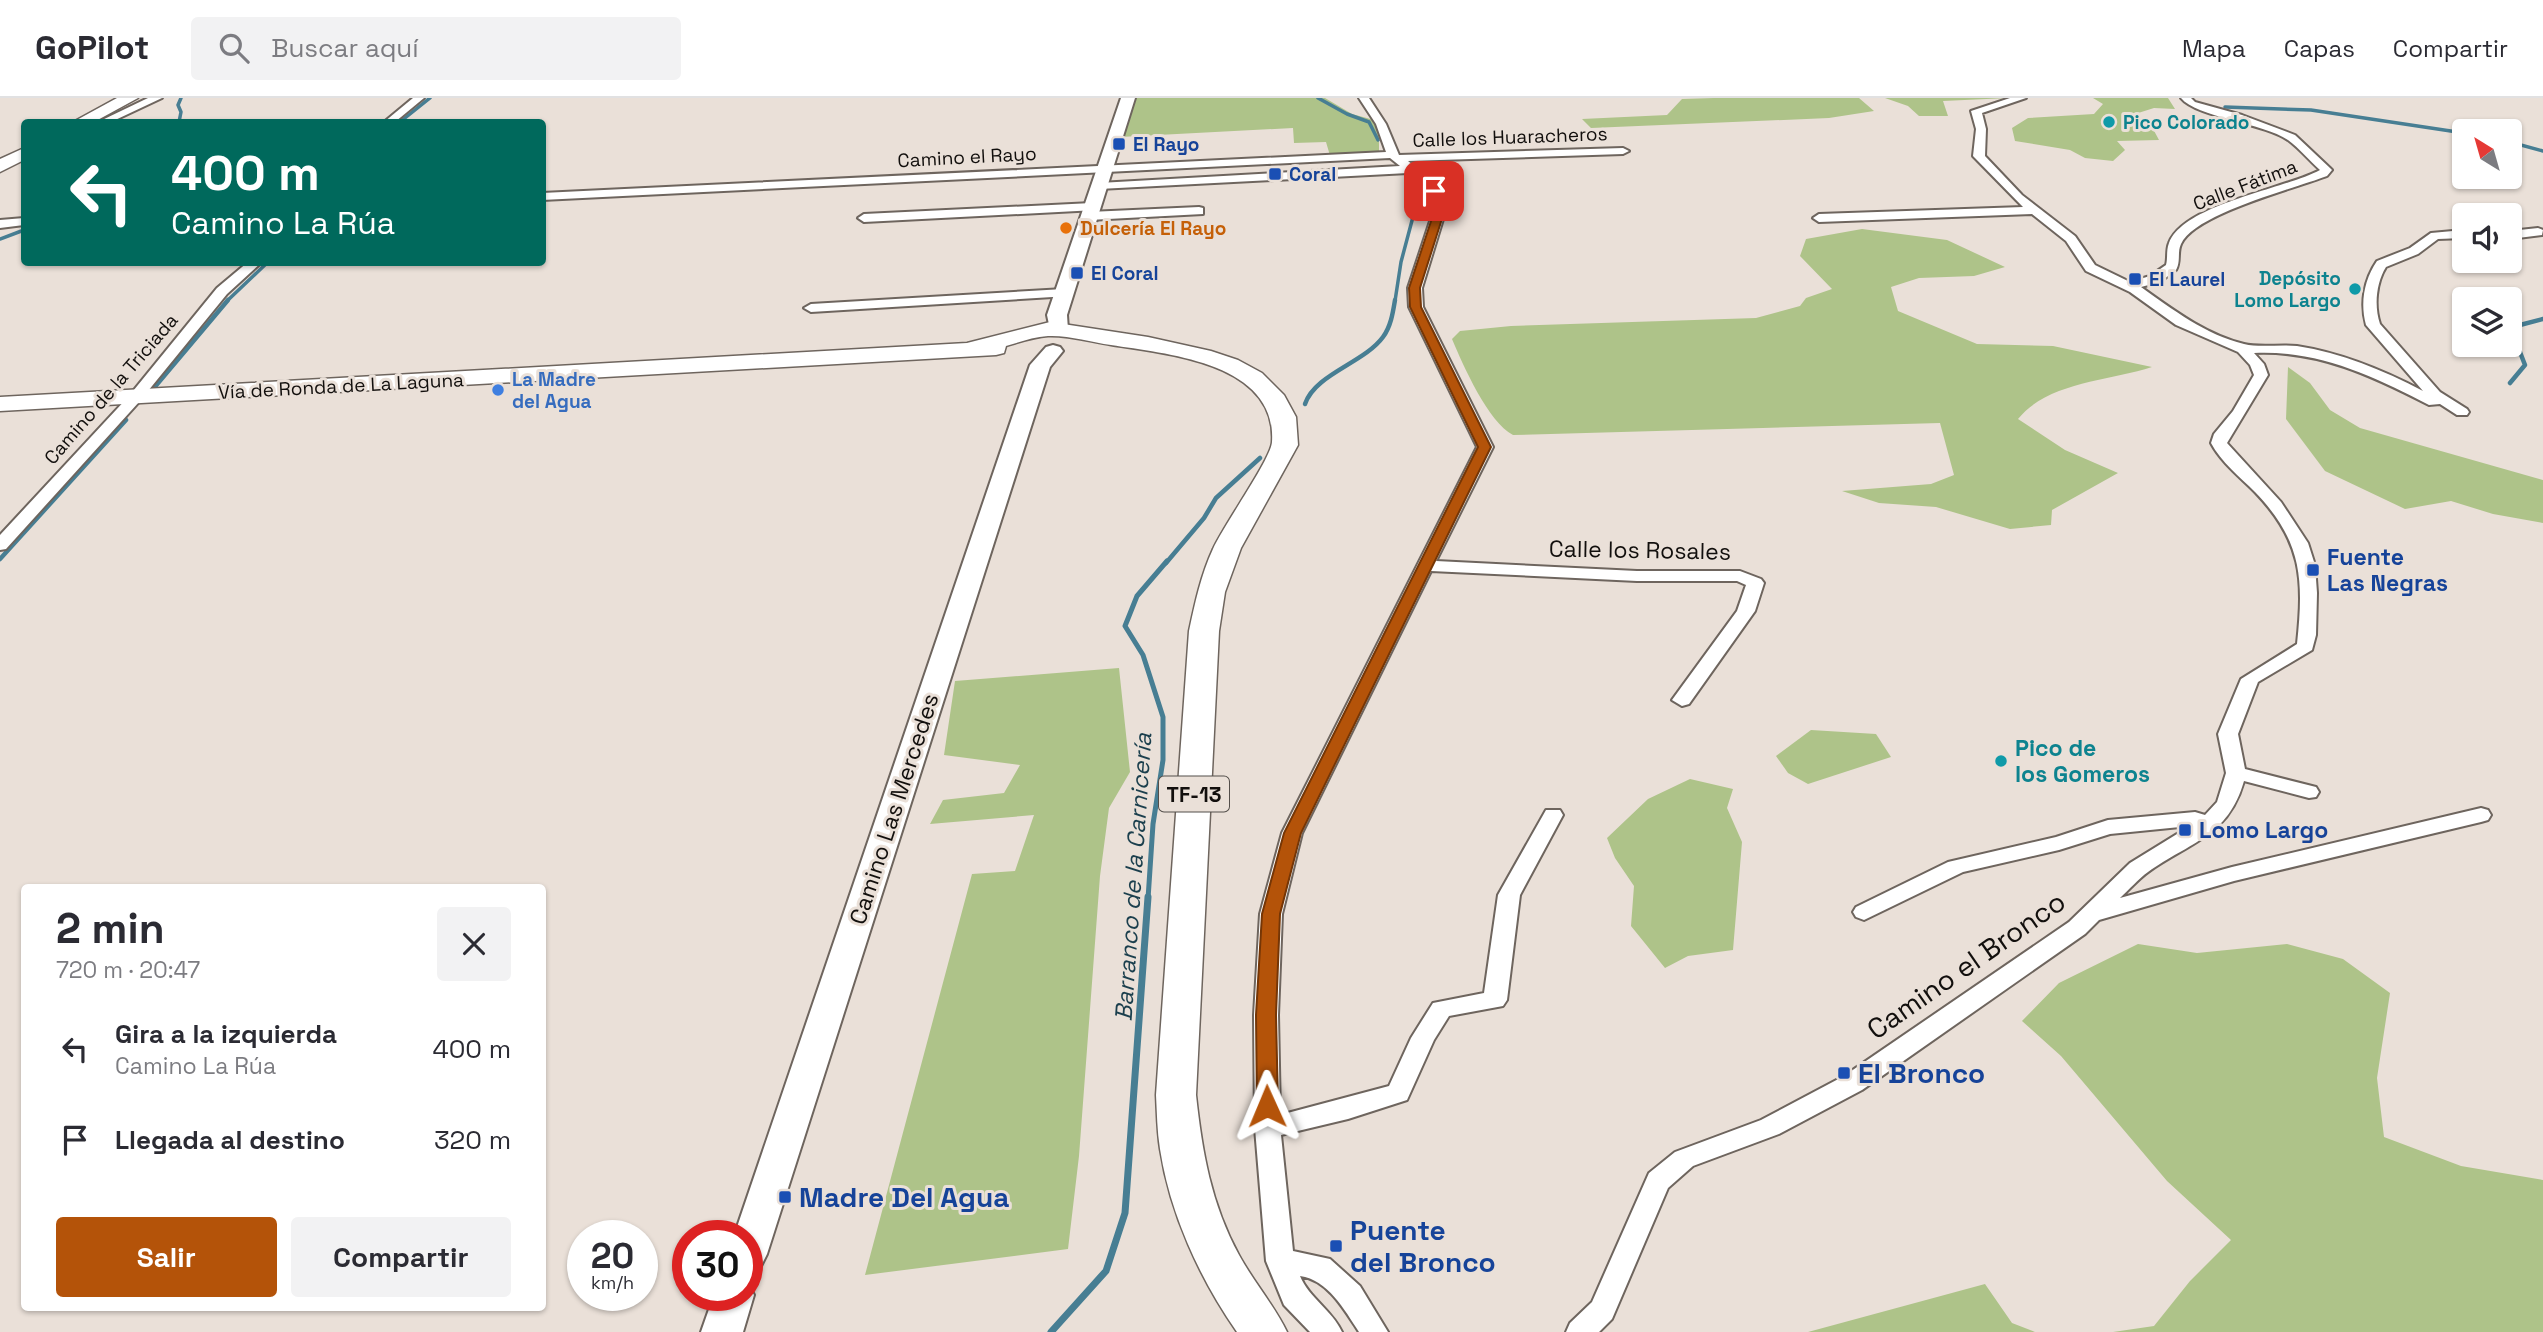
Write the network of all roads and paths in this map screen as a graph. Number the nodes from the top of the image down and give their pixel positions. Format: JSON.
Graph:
{"nodes":[{"id":1,"x":130,"y":98,"type":"edge"},
{"id":2,"x":157,"y":98,"type":"edge"},
{"id":3,"x":419,"y":98,"type":"edge"},
{"id":4,"x":1128,"y":98,"type":"edge"},
{"id":5,"x":1364,"y":98,"type":"edge"},
{"id":6,"x":2021,"y":98,"type":"edge"},
{"id":7,"x":2186,"y":98,"type":"edge"},
{"id":8,"x":88,"y":119,"type":"edge"},
{"id":9,"x":110,"y":119,"type":"edge"},
{"id":10,"x":393,"y":119,"type":"edge"},
{"id":11,"x":1623,"y":151,"type":"dead end"},
{"id":12,"x":21,"y":155,"type":"edge"},
{"id":13,"x":1395,"y":156,"type":"junction"},
{"id":14,"x":0,"y":166,"type":"edge"},
{"id":15,"x":1412,"y":169,"type":"junction"},
{"id":16,"x":1102,"y":177,"type":"junction"},
{"id":17,"x":546,"y":197,"type":"edge"},
{"id":18,"x":2034,"y":210,"type":"junction"},
{"id":19,"x":1199,"y":211,"type":"dead end"},
{"id":20,"x":1091,"y":212,"type":"junction"},
{"id":21,"x":864,"y":218,"type":"dead end"},
{"id":22,"x":1819,"y":218,"type":"dead end"},
{"id":23,"x":21,"y":222,"type":"edge"},
{"id":24,"x":0,"y":224,"type":"edge"},
{"id":25,"x":2538,"y":232,"type":"dead end"},
{"id":26,"x":2522,"y":234,"type":"edge"},
{"id":27,"x":2452,"y":235,"type":"edge"},
{"id":28,"x":251,"y":266,"type":"edge"},
{"id":29,"x":2130,"y":286,"type":"junction"},
{"id":30,"x":1064,"y":293,"type":"junction"},
{"id":31,"x":811,"y":308,"type":"dead end"},
{"id":32,"x":1045,"y":340,"type":"junction"},
{"id":33,"x":2243,"y":349,"type":"junction"},
{"id":34,"x":134,"y":399,"type":"junction"},
{"id":35,"x":0,"y":404,"type":"edge"},
{"id":36,"x":0,"y":545,"type":"edge"},
{"id":37,"x":1425,"y":566,"type":"junction"},
{"id":38,"x":1682,"y":700,"type":"dead end"},
{"id":39,"x":2236,"y":773,"type":"junction"},
{"id":40,"x":2309,"y":792,"type":"dead end"},
{"id":41,"x":1553,"y":815,"type":"dead end"},
{"id":42,"x":2481,"y":815,"type":"dead end"},
{"id":43,"x":2209,"y":824,"type":"junction"},
{"id":44,"x":1864,"y":912,"type":"dead end"},
{"id":45,"x":2092,"y":914,"type":"junction"},
{"id":46,"x":1268,"y":1128,"type":"junction"},
{"id":47,"x":758,"y":1220,"type":"edge"},
{"id":48,"x":1280,"y":1261,"type":"junction"},
{"id":49,"x":729,"y":1311,"type":"edge"},
{"id":50,"x":722,"y":1332,"type":"edge"},
{"id":51,"x":1264,"y":1332,"type":"edge"},
{"id":52,"x":1328,"y":1332,"type":"edge"},
{"id":53,"x":1374,"y":1332,"type":"edge"},
{"id":54,"x":1580,"y":1332,"type":"edge"}],
"edges":[{"from":1,"to":8,"type":"main road"},
{"from":2,"to":9,"type":"street"},
{"from":3,"to":10,"type":"street"},
{"from":4,"to":16,"type":"main road","name":"Camino Las Mercedes"},
{"from":5,"to":13,"type":"street"},
{"from":6,"to":18,"type":"street"},
{"from":7,"to":29,"type":"street","name":"Calle Fátima"},
{"from":11,"to":13,"type":"street","name":"Calle los Huaracheros"},
{"from":12,"to":14,"type":"main road"},
{"from":13,"to":15,"type":"street"},
{"from":13,"to":16,"type":"street","name":"Camino el Rayo"},
{"from":15,"to":16,"type":"street"},
{"from":15,"to":37,"type":"street"},
{"from":16,"to":17,"type":"street","name":"Camino el Rayo"},
{"from":16,"to":20,"type":"main road","name":"Camino Las Mercedes"},
{"from":18,"to":22,"type":"street"},
{"from":18,"to":29,"type":"street"},
{"from":19,"to":20,"type":"street"},
{"from":20,"to":21,"type":"street"},
{"from":20,"to":30,"type":"main road","name":"Camino Las Mercedes"},
{"from":23,"to":24,"type":"street"},
{"from":25,"to":26,"type":"street"},
{"from":27,"to":33,"type":"street"},
{"from":28,"to":34,"type":"street","name":"Camino de la Triciada"},
{"from":29,"to":33,"type":"street"},
{"from":30,"to":31,"type":"street"},
{"from":30,"to":32,"type":"main road","name":"Camino Las Mercedes"},
{"from":32,"to":34,"type":"main road","name":"Vía de Ronda de La Laguna","number":"TF-13"},
{"from":32,"to":47,"type":"main road","name":"Camino Las Mercedes"},
{"from":32,"to":51,"type":"main road","name":"Vía de Ronda de La Laguna","number":"TF-13"},
{"from":33,"to":39,"type":"street"},
{"from":34,"to":35,"type":"main road","name":"Vía de Ronda de La Laguna","number":"TF-13"},
{"from":34,"to":36,"type":"street","name":"Camino de la Triciada"},
{"from":37,"to":38,"type":"street","name":"Calle los Rosales"},
{"from":37,"to":46,"type":"street"},
{"from":39,"to":40,"type":"street"},
{"from":39,"to":43,"type":"street"},
{"from":41,"to":46,"type":"street"},
{"from":42,"to":45,"type":"street"},
{"from":43,"to":44,"type":"street"},
{"from":43,"to":45,"type":"street","name":"Camino el Bronco"},
{"from":45,"to":54,"type":"street","name":"Camino el Bronco"},
{"from":46,"to":48,"type":"street"},
{"from":48,"to":52,"type":"street"},
{"from":48,"to":53,"type":"street"},
{"from":49,"to":50,"type":"main road"}]}
